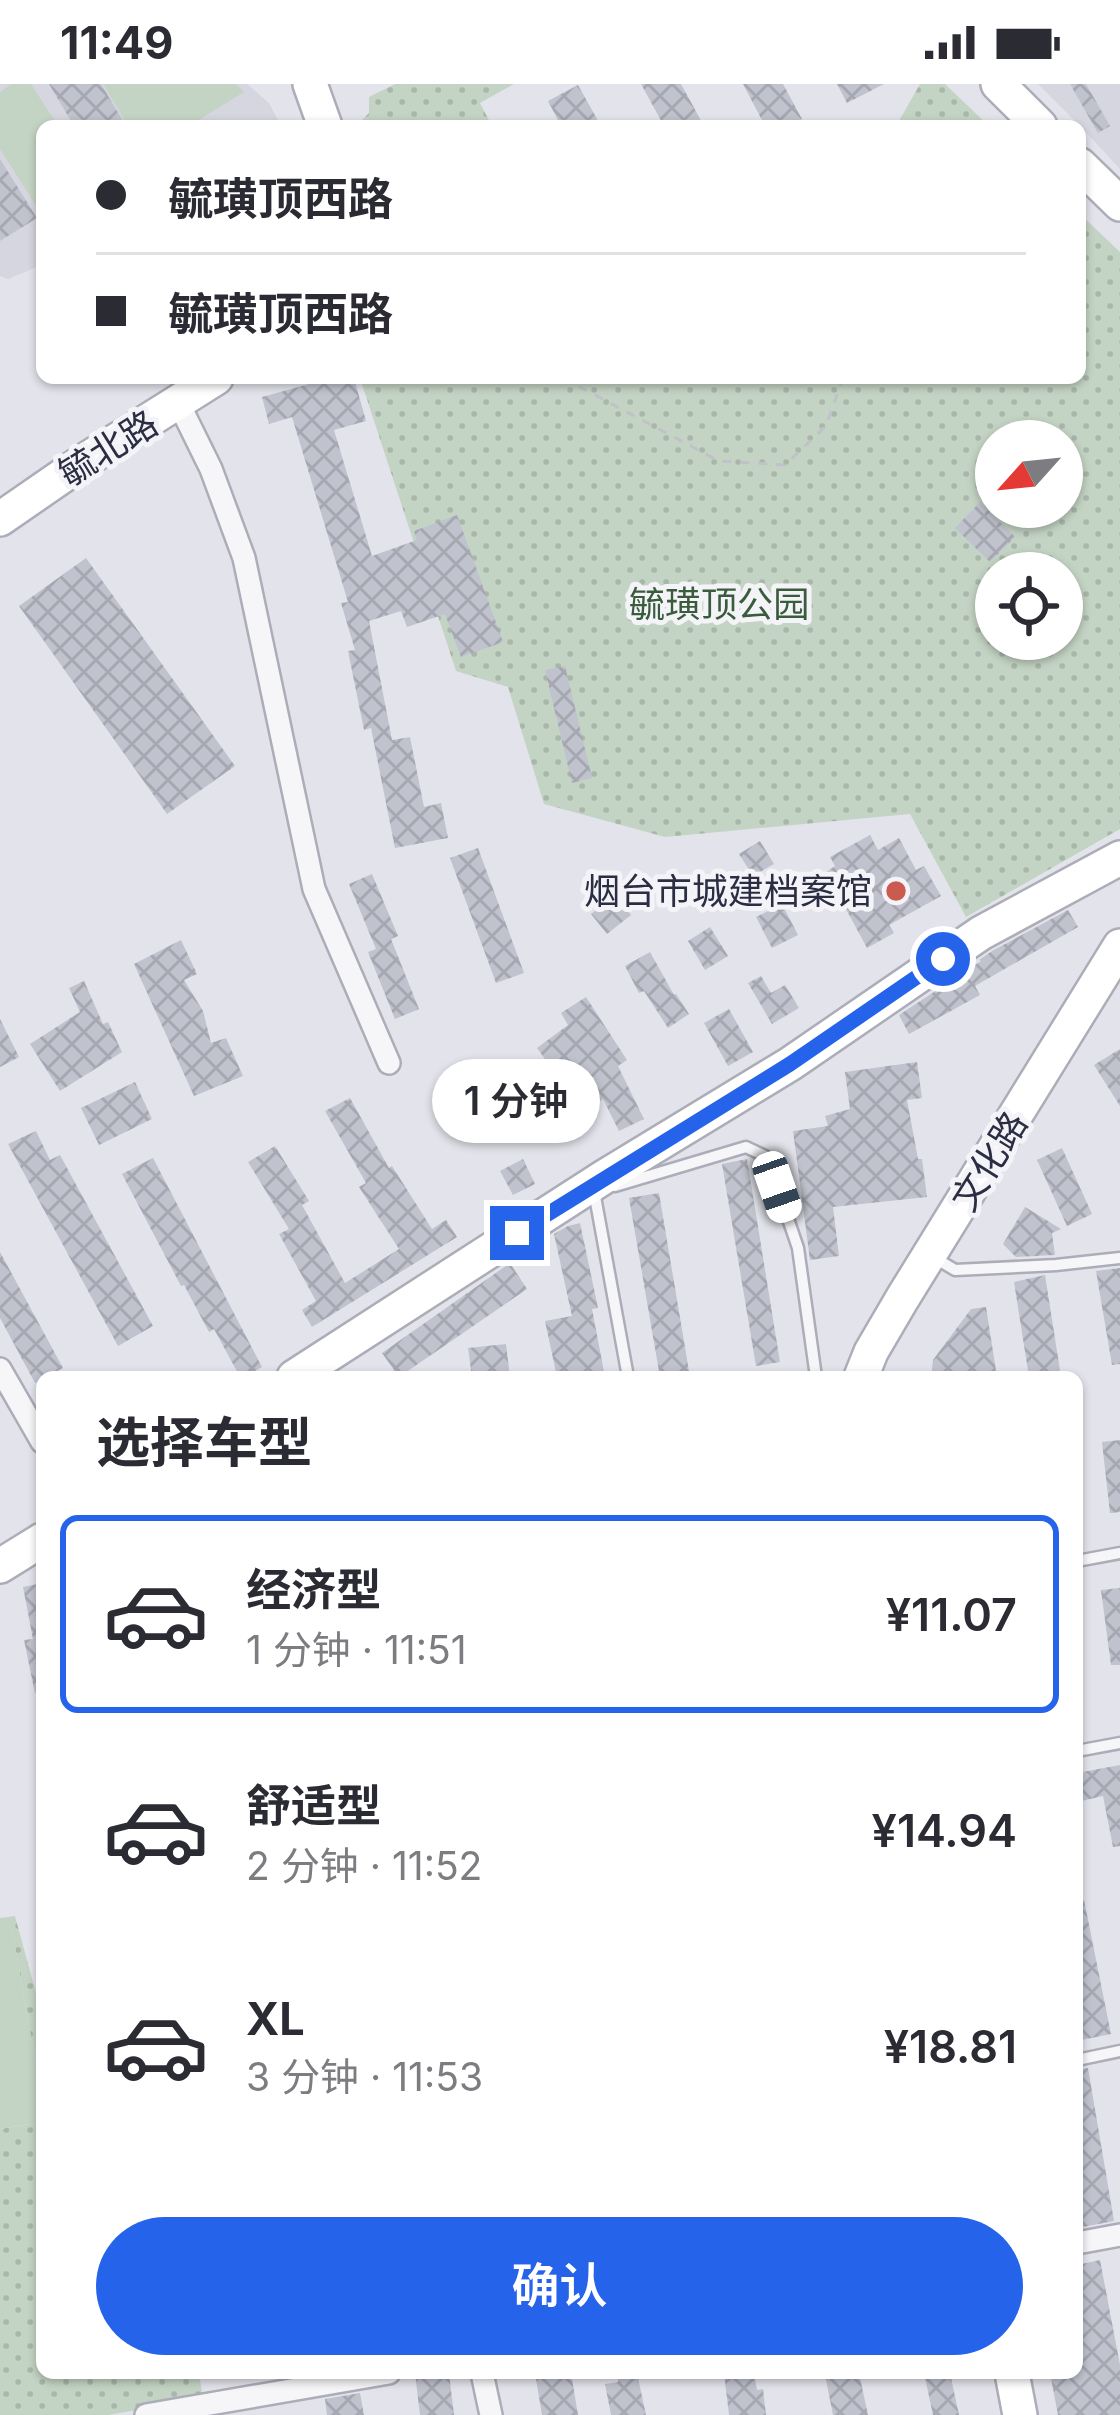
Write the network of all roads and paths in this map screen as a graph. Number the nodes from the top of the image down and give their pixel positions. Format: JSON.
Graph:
{"nodes":[{"id":1,"x":310,"y":84,"type":"edge"},
{"id":2,"x":323,"y":120,"type":"edge"},
{"id":3,"x":1086,"y":171,"type":"edge"},
{"id":4,"x":1120,"y":204,"type":"edge"},
{"id":5,"x":207,"y":384,"type":"edge"},
{"id":6,"x":574,"y":384,"type":"edge"},
{"id":7,"x":841,"y":384,"type":"edge"},
{"id":8,"x":178,"y":404,"type":"junction"},
{"id":9,"x":0,"y":519,"type":"edge"},
{"id":10,"x":1120,"y":858,"type":"edge"},
{"id":11,"x":1120,"y":946,"type":"edge"},
{"id":12,"x":389,"y":1063,"type":"dead end"},
{"id":13,"x":594,"y":1191,"type":"junction"},
{"id":14,"x":554,"y":1209,"type":"junction"},
{"id":15,"x":930,"y":1255,"type":"junction"},
{"id":16,"x":1120,"y":1258,"type":"edge"},
{"id":17,"x":0,"y":1370,"type":"edge"},
{"id":18,"x":303,"y":1371,"type":"edge"},
{"id":19,"x":627,"y":1371,"type":"edge"},
{"id":20,"x":815,"y":1371,"type":"edge"},
{"id":21,"x":863,"y":1371,"type":"edge"},
{"id":22,"x":36,"y":1432,"type":"edge"},
{"id":23,"x":36,"y":1544,"type":"edge"},
{"id":24,"x":1120,"y":1553,"type":"edge"},
{"id":25,"x":1083,"y":1560,"type":"edge"},
{"id":26,"x":0,"y":1566,"type":"edge"},
{"id":27,"x":1120,"y":1744,"type":"edge"},
{"id":28,"x":1083,"y":1749,"type":"edge"},
{"id":29,"x":1120,"y":2051,"type":"edge"},
{"id":30,"x":1083,"y":2059,"type":"edge"},
{"id":31,"x":1120,"y":2234,"type":"edge"},
{"id":32,"x":1083,"y":2242,"type":"edge"},
{"id":33,"x":354,"y":2379,"type":"edge"},
{"id":34,"x":483,"y":2379,"type":"edge"},
{"id":35,"x":1013,"y":2379,"type":"edge"},
{"id":36,"x":1019,"y":2414,"type":"edge"},
{"id":37,"x":146,"y":2415,"type":"edge"},
{"id":38,"x":491,"y":2415,"type":"edge"}],
"edges":[{"from":1,"to":2,"type":"street"},
{"from":3,"to":4,"type":"street"},
{"from":5,"to":8,"type":"street","name":"毓北路"},
{"from":6,"to":7,"type":"path"},
{"from":8,"to":9,"type":"street","name":"毓北路"},
{"from":8,"to":12,"type":"street"},
{"from":10,"to":14,"type":"street"},
{"from":11,"to":15,"type":"street","name":"文化路"},
{"from":13,"to":14,"type":"lane"},
{"from":13,"to":19,"type":"lane"},
{"from":13,"to":20,"type":"lane"},
{"from":14,"to":18,"type":"street"},
{"from":15,"to":16,"type":"lane"},
{"from":15,"to":21,"type":"street","name":"文化路"},
{"from":17,"to":22,"type":"street"},
{"from":23,"to":26,"type":"street"},
{"from":24,"to":25,"type":"lane"},
{"from":27,"to":28,"type":"lane"},
{"from":29,"to":30,"type":"lane"},
{"from":31,"to":32,"type":"street"},
{"from":33,"to":37,"type":"street"},
{"from":34,"to":38,"type":"street"},
{"from":35,"to":36,"type":"street"}]}
